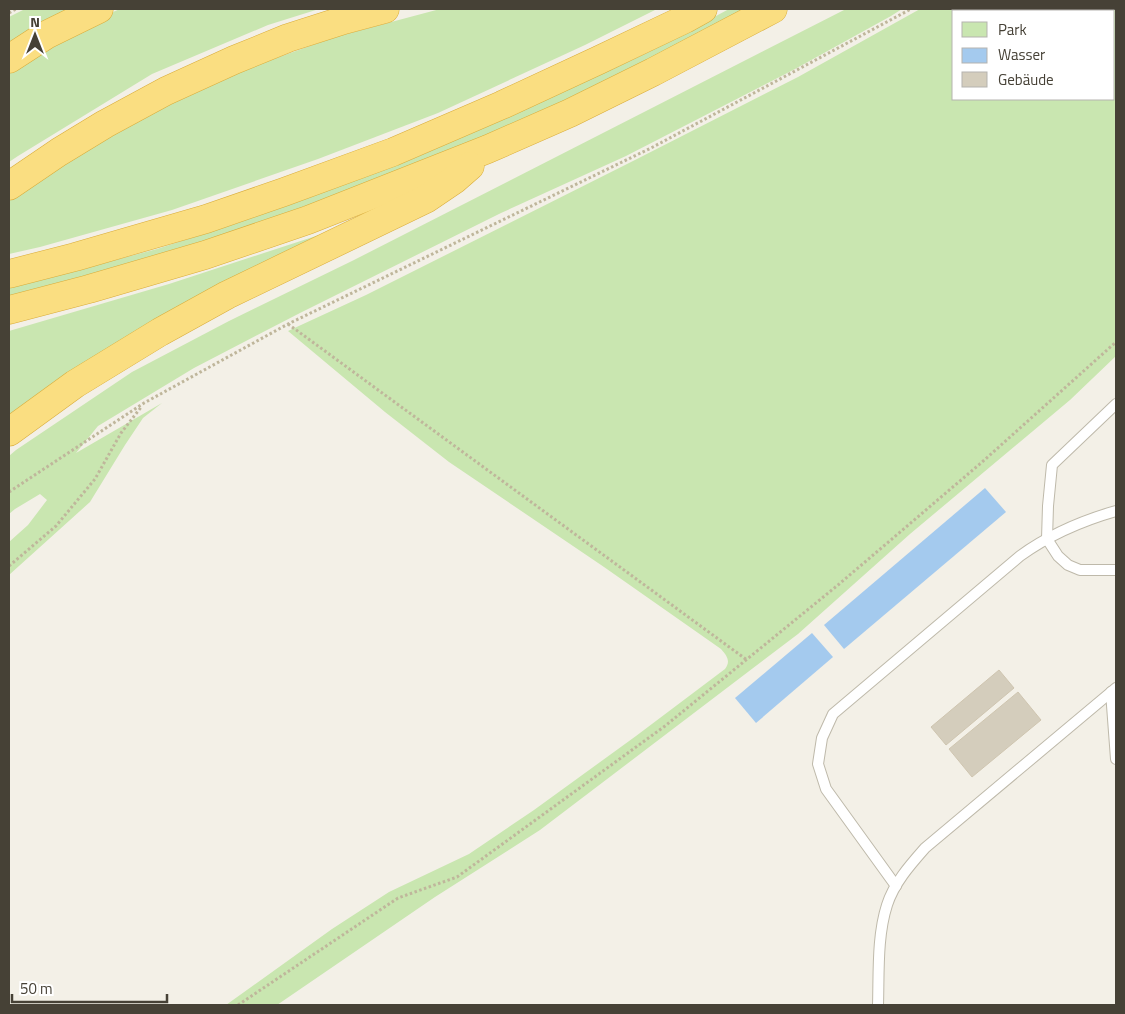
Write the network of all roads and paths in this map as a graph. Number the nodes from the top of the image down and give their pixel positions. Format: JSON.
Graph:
{"nodes":[{"id":1,"x":16,"y":9,"type":"edge"},
{"id":2,"x":99,"y":9,"type":"edge"},
{"id":3,"x":385,"y":9,"type":"edge"},
{"id":4,"x":703,"y":9,"type":"edge"},
{"id":5,"x":773,"y":9,"type":"edge"},
{"id":6,"x":912,"y":9,"type":"edge"},
{"id":7,"x":9,"y":13,"type":"edge"},
{"id":8,"x":9,"y":59,"type":"edge"},
{"id":9,"x":488,"y":149,"type":"junction"},
{"id":10,"x":9,"y":186,"type":"edge"},
{"id":11,"x":9,"y":274,"type":"edge"},
{"id":12,"x":9,"y":310,"type":"edge"},
{"id":13,"x":288,"y":324,"type":"junction"},
{"id":14,"x":1116,"y":342,"type":"edge"},
{"id":15,"x":144,"y":403,"type":"junction"},
{"id":16,"x":1116,"y":404,"type":"edge"},
{"id":17,"x":9,"y":432,"type":"edge"},
{"id":18,"x":9,"y":492,"type":"edge"},
{"id":19,"x":1116,"y":510,"type":"edge"},
{"id":20,"x":1047,"y":539,"type":"junction"},
{"id":21,"x":9,"y":566,"type":"edge"},
{"id":22,"x":1116,"y":570,"type":"edge"},
{"id":23,"x":747,"y":660,"type":"junction"},
{"id":24,"x":1114,"y":690,"type":"edge"},
{"id":25,"x":1116,"y":759,"type":"edge"},
{"id":26,"x":896,"y":886,"type":"junction"},
{"id":27,"x":238,"y":1005,"type":"edge"},
{"id":28,"x":878,"y":1005,"type":"edge"}],
"edges":[{"from":1,"to":7,"type":"path"},
{"from":2,"to":8,"type":"highway"},
{"from":3,"to":10,"type":"highway"},
{"from":4,"to":11,"type":"highway"},
{"from":5,"to":9,"type":"highway"},
{"from":6,"to":13,"type":"path"},
{"from":9,"to":12,"type":"highway"},
{"from":9,"to":17,"type":"highway"},
{"from":13,"to":15,"type":"path"},
{"from":13,"to":23,"type":"path"},
{"from":14,"to":23,"type":"path"},
{"from":15,"to":18,"type":"path"},
{"from":15,"to":21,"type":"path"},
{"from":16,"to":20,"type":"lane"},
{"from":19,"to":20,"type":"lane"},
{"from":20,"to":22,"type":"lane"},
{"from":20,"to":26,"type":"lane"},
{"from":23,"to":27,"type":"path"},
{"from":24,"to":25,"type":"lane"},
{"from":24,"to":26,"type":"lane"},
{"from":26,"to":28,"type":"lane"}]}
